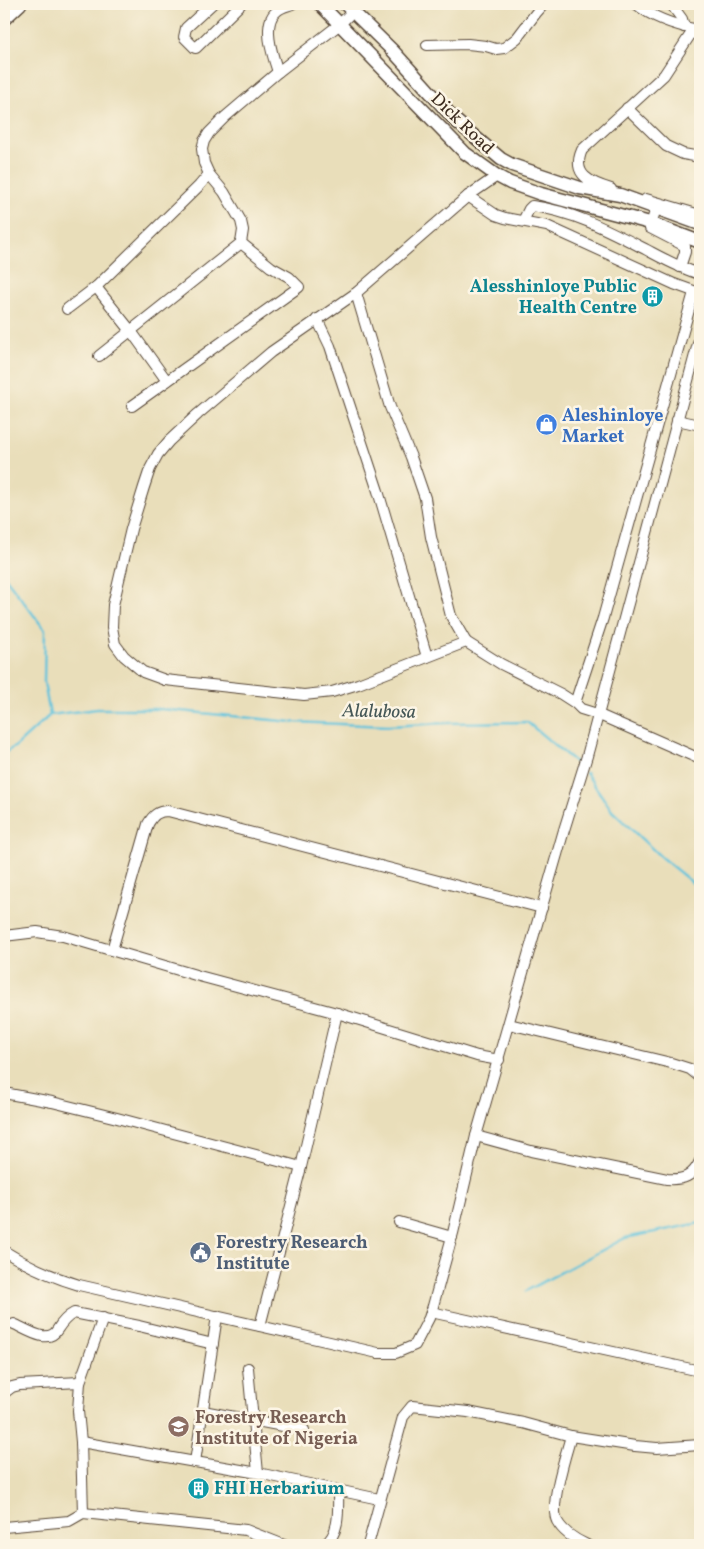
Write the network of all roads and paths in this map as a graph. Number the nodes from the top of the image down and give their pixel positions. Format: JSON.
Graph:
{"nodes":[{"id":1,"x":20,"y":4,"type":"edge"},
{"id":2,"x":212,"y":4,"type":"edge"},
{"id":3,"x":241,"y":4,"type":"edge"},
{"id":4,"x":292,"y":4,"type":"edge"},
{"id":5,"x":320,"y":4,"type":"edge"},
{"id":6,"x":544,"y":4,"type":"edge"},
{"id":7,"x":636,"y":4,"type":"edge"},
{"id":8,"x":671,"y":4,"type":"edge"},
{"id":9,"x":349,"y":7,"type":"edge"},
{"id":10,"x":4,"y":19,"type":"edge"},
{"id":11,"x":340,"y":24,"type":"junction"},
{"id":12,"x":693,"y":29,"type":"edge"},
{"id":13,"x":426,"y":45,"type":"dead end"},
{"id":14,"x":278,"y":72,"type":"junction"},
{"id":15,"x":627,"y":108,"type":"junction"},
{"id":16,"x":700,"y":157,"type":"edge"},
{"id":17,"x":209,"y":174,"type":"junction"},
{"id":18,"x":497,"y":176,"type":"junction"},
{"id":19,"x":468,"y":196,"type":"junction"},
{"id":20,"x":656,"y":208,"type":"junction"},
{"id":21,"x":700,"y":215,"type":"edge"},
{"id":22,"x":524,"y":222,"type":"junction"},
{"id":23,"x":650,"y":223,"type":"junction"},
{"id":24,"x":700,"y":224,"type":"edge"},
{"id":25,"x":700,"y":242,"type":"edge"},
{"id":26,"x":241,"y":244,"type":"junction"},
{"id":27,"x":680,"y":267,"type":"junction"},
{"id":28,"x":700,"y":274,"type":"edge"},
{"id":29,"x":96,"y":287,"type":"junction"},
{"id":30,"x":697,"y":292,"type":"edge"},
{"id":31,"x":356,"y":293,"type":"junction"},
{"id":32,"x":67,"y":309,"type":"dead end"},
{"id":33,"x":317,"y":319,"type":"junction"},
{"id":34,"x":131,"y":331,"type":"junction"},
{"id":35,"x":700,"y":341,"type":"edge"},
{"id":36,"x":99,"y":356,"type":"dead end"},
{"id":37,"x":167,"y":382,"type":"junction"},
{"id":38,"x":132,"y":406,"type":"dead end"},
{"id":39,"x":677,"y":420,"type":"junction"},
{"id":40,"x":700,"y":425,"type":"edge"},
{"id":41,"x":466,"y":642,"type":"junction"},
{"id":42,"x":427,"y":657,"type":"junction"},
{"id":43,"x":575,"y":703,"type":"junction"},
{"id":44,"x":597,"y":714,"type":"junction"},
{"id":45,"x":700,"y":759,"type":"edge"},
{"id":46,"x":542,"y":908,"type":"junction"},
{"id":47,"x":4,"y":936,"type":"edge"},
{"id":48,"x":112,"y":950,"type":"junction"},
{"id":49,"x":337,"y":1013,"type":"junction"},
{"id":50,"x":509,"y":1024,"type":"junction"},
{"id":51,"x":499,"y":1060,"type":"junction"},
{"id":52,"x":700,"y":1077,"type":"edge"},
{"id":53,"x":4,"y":1093,"type":"edge"},
{"id":54,"x":476,"y":1136,"type":"junction"},
{"id":55,"x":700,"y":1162,"type":"edge"},
{"id":56,"x":301,"y":1167,"type":"junction"},
{"id":57,"x":399,"y":1222,"type":"dead end"},
{"id":58,"x":452,"y":1237,"type":"junction"},
{"id":59,"x":4,"y":1251,"type":"edge"},
{"id":60,"x":431,"y":1312,"type":"junction"},
{"id":61,"x":217,"y":1316,"type":"junction"},
{"id":62,"x":103,"y":1318,"type":"junction"},
{"id":63,"x":14,"y":1324,"type":"dead end"},
{"id":64,"x":260,"y":1326,"type":"junction"},
{"id":65,"x":213,"y":1344,"type":"junction"},
{"id":66,"x":248,"y":1368,"type":"dead end"},
{"id":67,"x":700,"y":1370,"type":"edge"},
{"id":68,"x":80,"y":1382,"type":"junction"},
{"id":69,"x":4,"y":1393,"type":"edge"},
{"id":70,"x":203,"y":1411,"type":"junction"},
{"id":71,"x":253,"y":1422,"type":"junction"},
{"id":72,"x":304,"y":1430,"type":"dead end"},
{"id":73,"x":571,"y":1436,"type":"junction"},
{"id":74,"x":81,"y":1442,"type":"junction"},
{"id":75,"x":700,"y":1445,"type":"edge"},
{"id":76,"x":195,"y":1462,"type":"junction"},
{"id":77,"x":258,"y":1473,"type":"junction"},
{"id":78,"x":338,"y":1490,"type":"junction"},
{"id":79,"x":379,"y":1499,"type":"junction"},
{"id":80,"x":83,"y":1513,"type":"junction"},
{"id":81,"x":4,"y":1527,"type":"edge"},
{"id":82,"x":258,"y":1541,"type":"edge"},
{"id":83,"x":284,"y":1545,"type":"edge"},
{"id":84,"x":324,"y":1545,"type":"edge"},
{"id":85,"x":368,"y":1545,"type":"edge"},
{"id":86,"x":587,"y":1545,"type":"edge"}],
"edges":[{"from":1,"to":10,"type":"main road"},
{"from":2,"to":3,"type":"street"},
{"from":4,"to":14,"type":"street"},
{"from":5,"to":11,"type":"main road","name":"Dick Road"},
{"from":6,"to":13,"type":"street"},
{"from":7,"to":12,"type":"street"},
{"from":8,"to":12,"type":"street"},
{"from":9,"to":11,"type":"street"},
{"from":9,"to":20,"type":"main road","name":"Dick Road"},
{"from":11,"to":14,"type":"street"},
{"from":11,"to":18,"type":"main road","name":"Dick Road"},
{"from":12,"to":15,"type":"street"},
{"from":14,"to":17,"type":"street"},
{"from":15,"to":16,"type":"street"},
{"from":15,"to":21,"type":"street"},
{"from":17,"to":26,"type":"street"},
{"from":17,"to":29,"type":"street"},
{"from":18,"to":19,"type":"street"},
{"from":18,"to":23,"type":"main road","name":"Dick Road"},
{"from":19,"to":22,"type":"street"},
{"from":19,"to":31,"type":"street"},
{"from":20,"to":23,"type":"street"},
{"from":20,"to":24,"type":"main road","name":"Dick Road"},
{"from":22,"to":27,"type":"street"},
{"from":22,"to":30,"type":"street"},
{"from":23,"to":25,"type":"main road","name":"Dick Road"},
{"from":23,"to":27,"type":"street"},
{"from":26,"to":34,"type":"street"},
{"from":26,"to":37,"type":"street"},
{"from":27,"to":28,"type":"street"},
{"from":29,"to":32,"type":"street"},
{"from":29,"to":34,"type":"street"},
{"from":30,"to":43,"type":"street"},
{"from":31,"to":33,"type":"street"},
{"from":31,"to":41,"type":"street"},
{"from":33,"to":42,"type":"street"},
{"from":33,"to":42,"type":"street"},
{"from":34,"to":36,"type":"street"},
{"from":34,"to":37,"type":"street"},
{"from":35,"to":39,"type":"street"},
{"from":37,"to":38,"type":"street"},
{"from":39,"to":40,"type":"street"},
{"from":39,"to":44,"type":"street"},
{"from":41,"to":42,"type":"street"},
{"from":41,"to":43,"type":"street"},
{"from":43,"to":44,"type":"street"},
{"from":44,"to":45,"type":"street"},
{"from":44,"to":46,"type":"street"},
{"from":46,"to":48,"type":"street"},
{"from":46,"to":50,"type":"street"},
{"from":47,"to":48,"type":"street"},
{"from":48,"to":49,"type":"street"},
{"from":49,"to":51,"type":"street"},
{"from":49,"to":56,"type":"street"},
{"from":50,"to":51,"type":"street"},
{"from":50,"to":52,"type":"street"},
{"from":51,"to":54,"type":"street"},
{"from":53,"to":56,"type":"street"},
{"from":54,"to":55,"type":"street"},
{"from":54,"to":58,"type":"street"},
{"from":56,"to":64,"type":"street"},
{"from":57,"to":58,"type":"street"},
{"from":58,"to":60,"type":"street"},
{"from":59,"to":61,"type":"street"},
{"from":60,"to":64,"type":"street"},
{"from":60,"to":67,"type":"street"},
{"from":61,"to":64,"type":"street"},
{"from":61,"to":65,"type":"street"},
{"from":62,"to":63,"type":"street"},
{"from":62,"to":65,"type":"street"},
{"from":62,"to":68,"type":"street"},
{"from":65,"to":70,"type":"street"},
{"from":66,"to":71,"type":"street"},
{"from":68,"to":69,"type":"street"},
{"from":68,"to":74,"type":"street"},
{"from":70,"to":71,"type":"street"},
{"from":70,"to":76,"type":"street"},
{"from":71,"to":72,"type":"street"},
{"from":71,"to":77,"type":"street"},
{"from":73,"to":75,"type":"street"},
{"from":73,"to":79,"type":"street"},
{"from":73,"to":86,"type":"street"},
{"from":74,"to":76,"type":"street"},
{"from":74,"to":80,"type":"street"},
{"from":76,"to":77,"type":"street"},
{"from":77,"to":78,"type":"street"},
{"from":78,"to":79,"type":"street"},
{"from":78,"to":84,"type":"street"},
{"from":79,"to":85,"type":"street"},
{"from":80,"to":81,"type":"street"},
{"from":80,"to":82,"type":"street"},
{"from":82,"to":83,"type":"street"}]}
